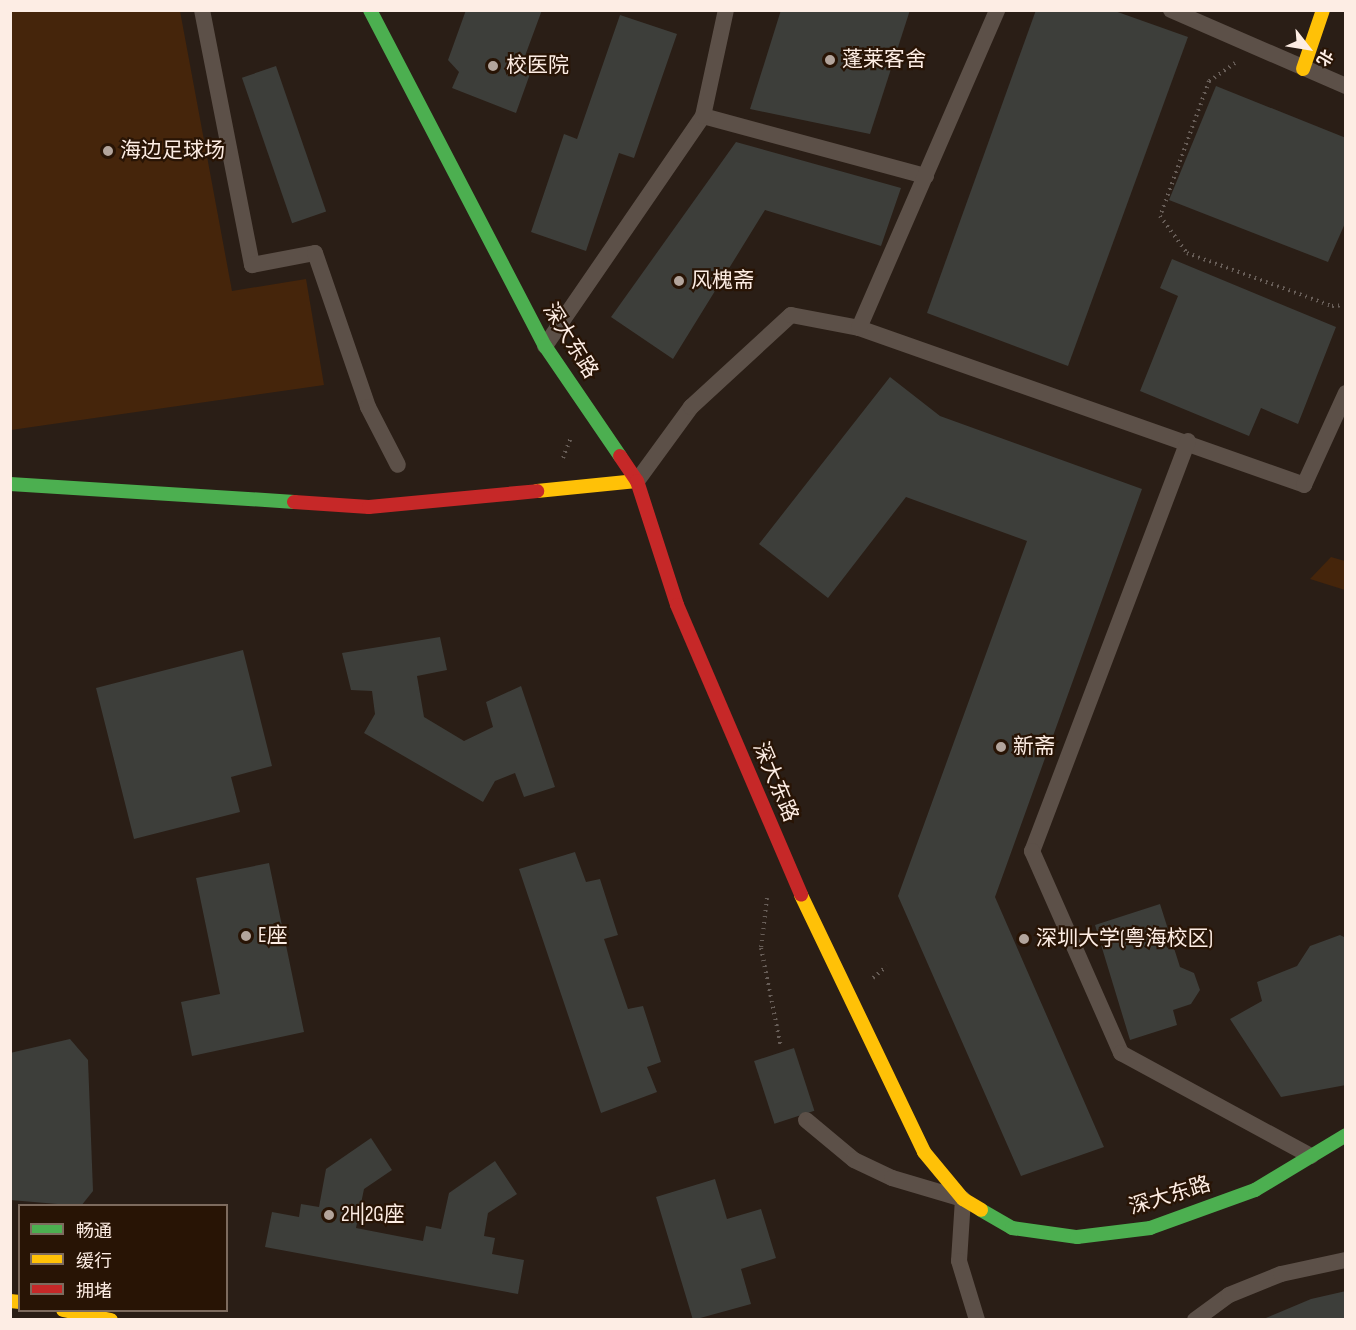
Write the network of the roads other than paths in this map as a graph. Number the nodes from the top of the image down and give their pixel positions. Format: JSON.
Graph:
{"nodes":[{"id":1,"x":202,"y":10,"type":"edge"},
{"id":2,"x":370,"y":10,"type":"edge"},
{"id":3,"x":726,"y":10,"type":"edge"},
{"id":4,"x":997,"y":10,"type":"edge"},
{"id":5,"x":1171,"y":10,"type":"edge"},
{"id":6,"x":1323,"y":10,"type":"edge"},
{"id":7,"x":1303,"y":69,"type":"junction"},
{"id":8,"x":1346,"y":86,"type":"edge"},
{"id":9,"x":703,"y":116,"type":"junction"},
{"id":10,"x":926,"y":176,"type":"junction"},
{"id":11,"x":859,"y":328,"type":"junction"},
{"id":12,"x":545,"y":346,"type":"junction"},
{"id":13,"x":1346,"y":393,"type":"edge"},
{"id":14,"x":1188,"y":441,"type":"junction"},
{"id":15,"x":398,"y":465,"type":"dead end"},
{"id":16,"x":637,"y":481,"type":"junction"},
{"id":17,"x":10,"y":484,"type":"edge"},
{"id":18,"x":806,"y":1120,"type":"dead end"},
{"id":19,"x":1346,"y":1135,"type":"edge"},
{"id":20,"x":1311,"y":1156,"type":"junction"},
{"id":21,"x":963,"y":1199,"type":"junction"},
{"id":22,"x":1346,"y":1260,"type":"edge"},
{"id":23,"x":68,"y":1312,"type":"edge"},
{"id":24,"x":111,"y":1320,"type":"edge"},
{"id":25,"x":977,"y":1320,"type":"edge"},
{"id":26,"x":1195,"y":1320,"type":"edge"}],
"edges":[{"from":1,"to":15,"type":"lane"},
{"from":2,"to":12,"type":"street","name":"深大东路"},
{"from":3,"to":9,"type":"lane"},
{"from":4,"to":10,"type":"lane"},
{"from":5,"to":7,"type":"lane"},
{"from":6,"to":7,"type":"street"},
{"from":7,"to":8,"type":"lane"},
{"from":9,"to":10,"type":"lane"},
{"from":9,"to":12,"type":"lane"},
{"from":10,"to":11,"type":"lane"},
{"from":11,"to":14,"type":"lane"},
{"from":11,"to":16,"type":"lane"},
{"from":12,"to":16,"type":"street","name":"深大东路"},
{"from":13,"to":14,"type":"lane"},
{"from":14,"to":20,"type":"lane"},
{"from":16,"to":17,"type":"street"},
{"from":16,"to":21,"type":"street","name":"深大东路"},
{"from":18,"to":21,"type":"lane"},
{"from":19,"to":20,"type":"street","name":"深大东路"},
{"from":20,"to":21,"type":"street","name":"深大东路"},
{"from":21,"to":25,"type":"lane"},
{"from":22,"to":26,"type":"lane"},
{"from":23,"to":24,"type":"street"}]}
